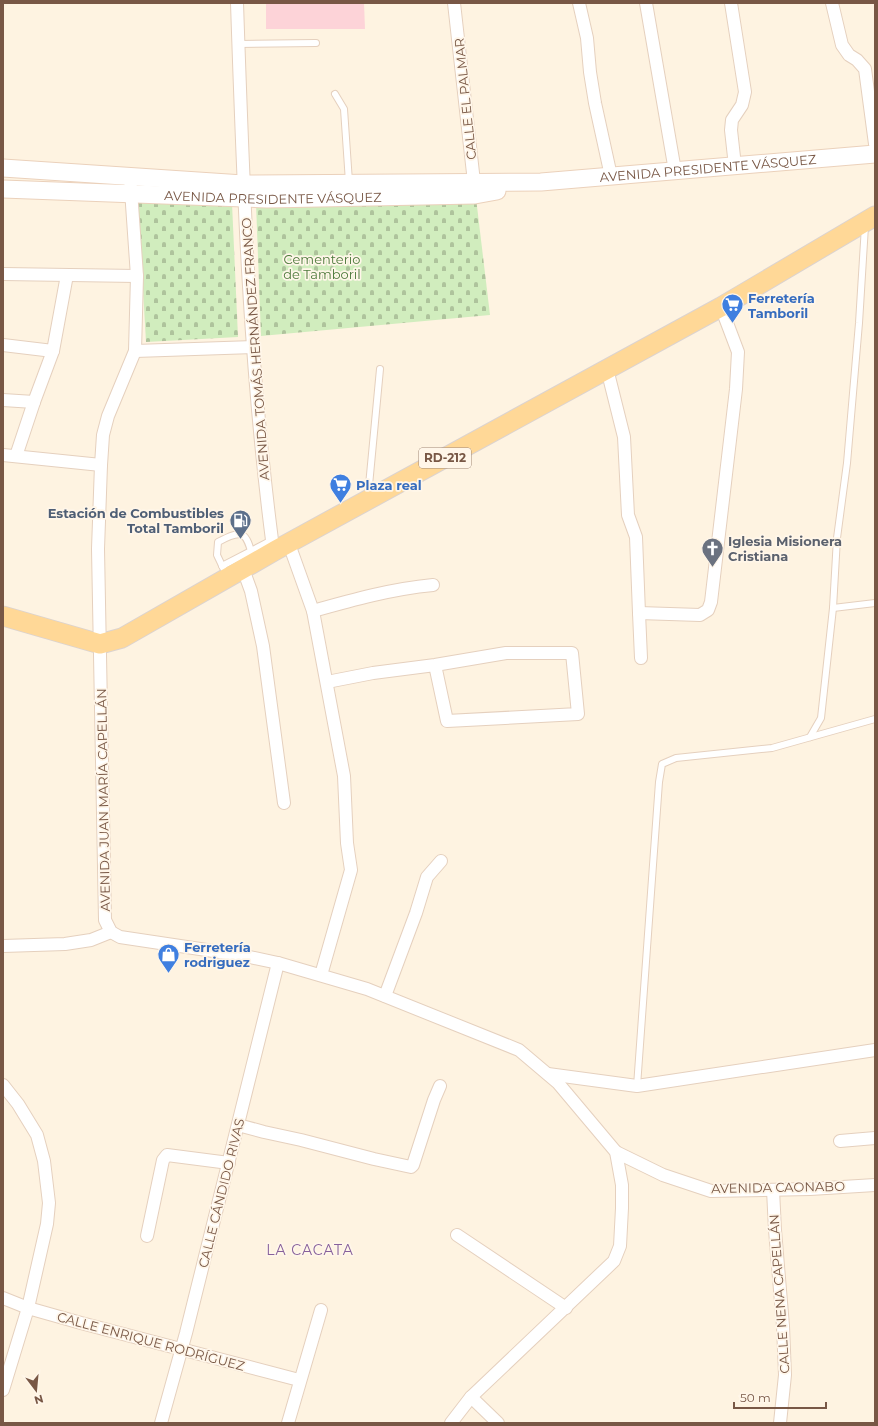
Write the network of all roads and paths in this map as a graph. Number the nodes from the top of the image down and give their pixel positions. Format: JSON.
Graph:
{"nodes":[{"id":1,"x":237,"y":3,"type":"edge"},
{"id":2,"x":454,"y":3,"type":"edge"},
{"id":3,"x":580,"y":3,"type":"edge"},
{"id":4,"x":646,"y":3,"type":"edge"},
{"id":5,"x":731,"y":3,"type":"edge"},
{"id":6,"x":832,"y":3,"type":"edge"},
{"id":7,"x":316,"y":43,"type":"dead end"},
{"id":8,"x":238,"y":44,"type":"junction"},
{"id":9,"x":334,"y":94,"type":"dead end"},
{"id":10,"x":875,"y":144,"type":"edge"},
{"id":11,"x":875,"y":154,"type":"edge"},
{"id":12,"x":735,"y":166,"type":"junction"},
{"id":13,"x":3,"y":168,"type":"edge"},
{"id":14,"x":675,"y":171,"type":"junction"},
{"id":15,"x":130,"y":176,"type":"junction"},
{"id":16,"x":611,"y":176,"type":"junction"},
{"id":17,"x":350,"y":184,"type":"junction"},
{"id":18,"x":3,"y":189,"type":"edge"},
{"id":19,"x":474,"y":189,"type":"junction"},
{"id":20,"x":244,"y":191,"type":"junction"},
{"id":21,"x":131,"y":194,"type":"junction"},
{"id":22,"x":870,"y":219,"type":"edge"},
{"id":23,"x":3,"y":274,"type":"edge"},
{"id":24,"x":67,"y":275,"type":"junction"},
{"id":25,"x":137,"y":276,"type":"junction"},
{"id":26,"x":721,"y":307,"type":"junction"},
{"id":27,"x":3,"y":345,"type":"edge"},
{"id":28,"x":254,"y":347,"type":"junction"},
{"id":29,"x":53,"y":351,"type":"junction"},
{"id":30,"x":135,"y":351,"type":"junction"},
{"id":31,"x":380,"y":369,"type":"dead end"},
{"id":32,"x":607,"y":369,"type":"junction"},
{"id":33,"x":3,"y":400,"type":"edge"},
{"id":34,"x":34,"y":402,"type":"junction"},
{"id":35,"x":3,"y":455,"type":"edge"},
{"id":36,"x":16,"y":456,"type":"junction"},
{"id":37,"x":100,"y":465,"type":"junction"},
{"id":38,"x":368,"y":500,"type":"junction"},
{"id":39,"x":279,"y":545,"type":"junction"},
{"id":40,"x":240,"y":565,"type":"junction"},
{"id":41,"x":433,"y":585,"type":"dead end"},
{"id":42,"x":875,"y":603,"type":"edge"},
{"id":43,"x":834,"y":608,"type":"junction"},
{"id":44,"x":312,"y":611,"type":"junction"},
{"id":45,"x":639,"y":613,"type":"junction"},
{"id":46,"x":3,"y":616,"type":"edge"},
{"id":47,"x":100,"y":644,"type":"junction"},
{"id":48,"x":641,"y":658,"type":"dead end"},
{"id":49,"x":435,"y":665,"type":"junction"},
{"id":50,"x":327,"y":682,"type":"junction"},
{"id":51,"x":875,"y":719,"type":"edge"},
{"id":52,"x":810,"y":737,"type":"junction"},
{"id":53,"x":284,"y":803,"type":"dead end"},
{"id":54,"x":441,"y":861,"type":"dead end"},
{"id":55,"x":110,"y":932,"type":"junction"},
{"id":56,"x":3,"y":946,"type":"edge"},
{"id":57,"x":278,"y":963,"type":"junction"},
{"id":58,"x":321,"y":976,"type":"junction"},
{"id":59,"x":385,"y":996,"type":"junction"},
{"id":60,"x":875,"y":1050,"type":"edge"},
{"id":61,"x":548,"y":1074,"type":"junction"},
{"id":62,"x":3,"y":1085,"type":"edge"},
{"id":63,"x":440,"y":1086,"type":"dead end"},
{"id":64,"x":637,"y":1086,"type":"junction"},
{"id":65,"x":238,"y":1126,"type":"junction"},
{"id":66,"x":875,"y":1138,"type":"edge"},
{"id":67,"x":840,"y":1141,"type":"dead end"},
{"id":68,"x":616,"y":1152,"type":"junction"},
{"id":69,"x":229,"y":1163,"type":"junction"},
{"id":70,"x":875,"y":1185,"type":"edge"},
{"id":71,"x":773,"y":1190,"type":"junction"},
{"id":72,"x":457,"y":1235,"type":"dead end"},
{"id":73,"x":147,"y":1236,"type":"dead end"},
{"id":74,"x":3,"y":1298,"type":"edge"},
{"id":75,"x":28,"y":1308,"type":"junction"},
{"id":76,"x":566,"y":1308,"type":"junction"},
{"id":77,"x":321,"y":1310,"type":"dead end"},
{"id":78,"x":182,"y":1350,"type":"junction"},
{"id":79,"x":299,"y":1380,"type":"junction"},
{"id":80,"x":3,"y":1390,"type":"edge"},
{"id":81,"x":471,"y":1397,"type":"junction"},
{"id":82,"x":161,"y":1423,"type":"edge"},
{"id":83,"x":288,"y":1423,"type":"edge"},
{"id":84,"x":451,"y":1423,"type":"edge"},
{"id":85,"x":498,"y":1423,"type":"edge"},
{"id":86,"x":780,"y":1423,"type":"edge"}],
"edges":[{"from":1,"to":8,"type":"street","name":"AVENIDA TOMÁS HERNÁNDEZ FRANCO"},
{"from":2,"to":19,"type":"street","name":"CALLE EL PALMAR"},
{"from":3,"to":16,"type":"street"},
{"from":4,"to":14,"type":"street"},
{"from":5,"to":12,"type":"street"},
{"from":6,"to":10,"type":"street"},
{"from":7,"to":8,"type":"lane"},
{"from":8,"to":20,"type":"street","name":"AVENIDA TOMÁS HERNÁNDEZ FRANCO"},
{"from":9,"to":17,"type":"lane"},
{"from":11,"to":12,"type":"street","name":"AVENIDA PRESIDENTE VÁSQUEZ"},
{"from":12,"to":14,"type":"street","name":"AVENIDA PRESIDENTE VÁSQUEZ"},
{"from":13,"to":15,"type":"street","name":"AVENIDA PRESIDENTE VÁSQUEZ"},
{"from":14,"to":16,"type":"street","name":"AVENIDA PRESIDENTE VÁSQUEZ"},
{"from":15,"to":20,"type":"street","name":"AVENIDA PRESIDENTE VÁSQUEZ"},
{"from":15,"to":21,"type":"street"},
{"from":16,"to":19,"type":"street","name":"AVENIDA PRESIDENTE VÁSQUEZ"},
{"from":17,"to":19,"type":"street","name":"AVENIDA PRESIDENTE VÁSQUEZ"},
{"from":17,"to":20,"type":"street","name":"AVENIDA PRESIDENTE VÁSQUEZ"},
{"from":18,"to":21,"type":"street","name":"AVENIDA PRESIDENTE VÁSQUEZ"},
{"from":19,"to":20,"type":"street","name":"AVENIDA PRESIDENTE VÁSQUEZ"},
{"from":20,"to":21,"type":"street","name":"AVENIDA PRESIDENTE VÁSQUEZ"},
{"from":20,"to":28,"type":"street","name":"AVENIDA TOMÁS HERNÁNDEZ FRANCO"},
{"from":21,"to":25,"type":"street"},
{"from":22,"to":26,"type":"main road","number":"RD-212"},
{"from":22,"to":43,"type":"lane"},
{"from":23,"to":24,"type":"street"},
{"from":24,"to":25,"type":"street"},
{"from":24,"to":29,"type":"street"},
{"from":25,"to":30,"type":"street"},
{"from":26,"to":32,"type":"main road","number":"RD-212"},
{"from":26,"to":45,"type":"street"},
{"from":27,"to":29,"type":"street"},
{"from":28,"to":30,"type":"street"},
{"from":28,"to":39,"type":"street","name":"AVENIDA TOMÁS HERNÁNDEZ FRANCO"},
{"from":29,"to":34,"type":"street"},
{"from":30,"to":37,"type":"street","name":"AVENIDA JUAN MARÍA CAPELLÁN"},
{"from":31,"to":38,"type":"lane"},
{"from":32,"to":38,"type":"main road","number":"RD-212"},
{"from":32,"to":45,"type":"street"},
{"from":33,"to":34,"type":"street"},
{"from":34,"to":36,"type":"street"},
{"from":35,"to":36,"type":"street"},
{"from":36,"to":37,"type":"street"},
{"from":37,"to":47,"type":"street","name":"AVENIDA JUAN MARÍA CAPELLÁN"},
{"from":38,"to":39,"type":"main road","number":"RD-212"},
{"from":39,"to":40,"type":"main road","number":"RD-212"},
{"from":39,"to":44,"type":"street","name":"AVENIDA TOMÁS HERNÁNDEZ FRANCO"},
{"from":40,"to":47,"type":"main road","number":"RD-212"},
{"from":40,"to":53,"type":"street"},
{"from":41,"to":44,"type":"street"},
{"from":42,"to":43,"type":"lane"},
{"from":43,"to":52,"type":"lane"},
{"from":44,"to":50,"type":"street","name":"AVENIDA TOMÁS HERNÁNDEZ FRANCO"},
{"from":45,"to":48,"type":"street"},
{"from":46,"to":47,"type":"main road"},
{"from":47,"to":55,"type":"street","name":"AVENIDA JUAN MARÍA CAPELLÁN"},
{"from":49,"to":49,"type":"street"},
{"from":49,"to":50,"type":"street"},
{"from":50,"to":58,"type":"street","name":"AVENIDA TOMÁS HERNÁNDEZ FRANCO"},
{"from":51,"to":52,"type":"lane"},
{"from":52,"to":64,"type":"lane"},
{"from":54,"to":59,"type":"street"},
{"from":55,"to":56,"type":"street"},
{"from":55,"to":57,"type":"street"},
{"from":57,"to":58,"type":"street"},
{"from":57,"to":65,"type":"street","name":"CALLE CÁNDIDO RIVAS"},
{"from":58,"to":59,"type":"street"},
{"from":59,"to":61,"type":"street"},
{"from":60,"to":64,"type":"street"},
{"from":61,"to":64,"type":"street"},
{"from":61,"to":68,"type":"street"},
{"from":62,"to":75,"type":"street"},
{"from":63,"to":65,"type":"street"},
{"from":65,"to":69,"type":"street","name":"CALLE CÁNDIDO RIVAS"},
{"from":66,"to":67,"type":"street"},
{"from":68,"to":71,"type":"street","name":"AVENIDA CAONABO"},
{"from":68,"to":76,"type":"street"},
{"from":69,"to":73,"type":"street"},
{"from":69,"to":78,"type":"street","name":"CALLE CÁNDIDO RIVAS"},
{"from":70,"to":71,"type":"street","name":"AVENIDA CAONABO"},
{"from":71,"to":86,"type":"street","name":"CALLE NENA CAPELLÁN"},
{"from":72,"to":76,"type":"street"},
{"from":74,"to":75,"type":"street","name":"CALLE ENRIQUE RODRÍGUEZ"},
{"from":75,"to":78,"type":"street","name":"CALLE ENRIQUE RODRÍGUEZ"},
{"from":75,"to":80,"type":"street"},
{"from":76,"to":81,"type":"street"},
{"from":77,"to":79,"type":"street"},
{"from":78,"to":79,"type":"street","name":"CALLE ENRIQUE RODRÍGUEZ"},
{"from":78,"to":82,"type":"street","name":"CALLE CÁNDIDO RIVAS"},
{"from":79,"to":83,"type":"street"},
{"from":81,"to":84,"type":"street"},
{"from":81,"to":85,"type":"street"}]}
